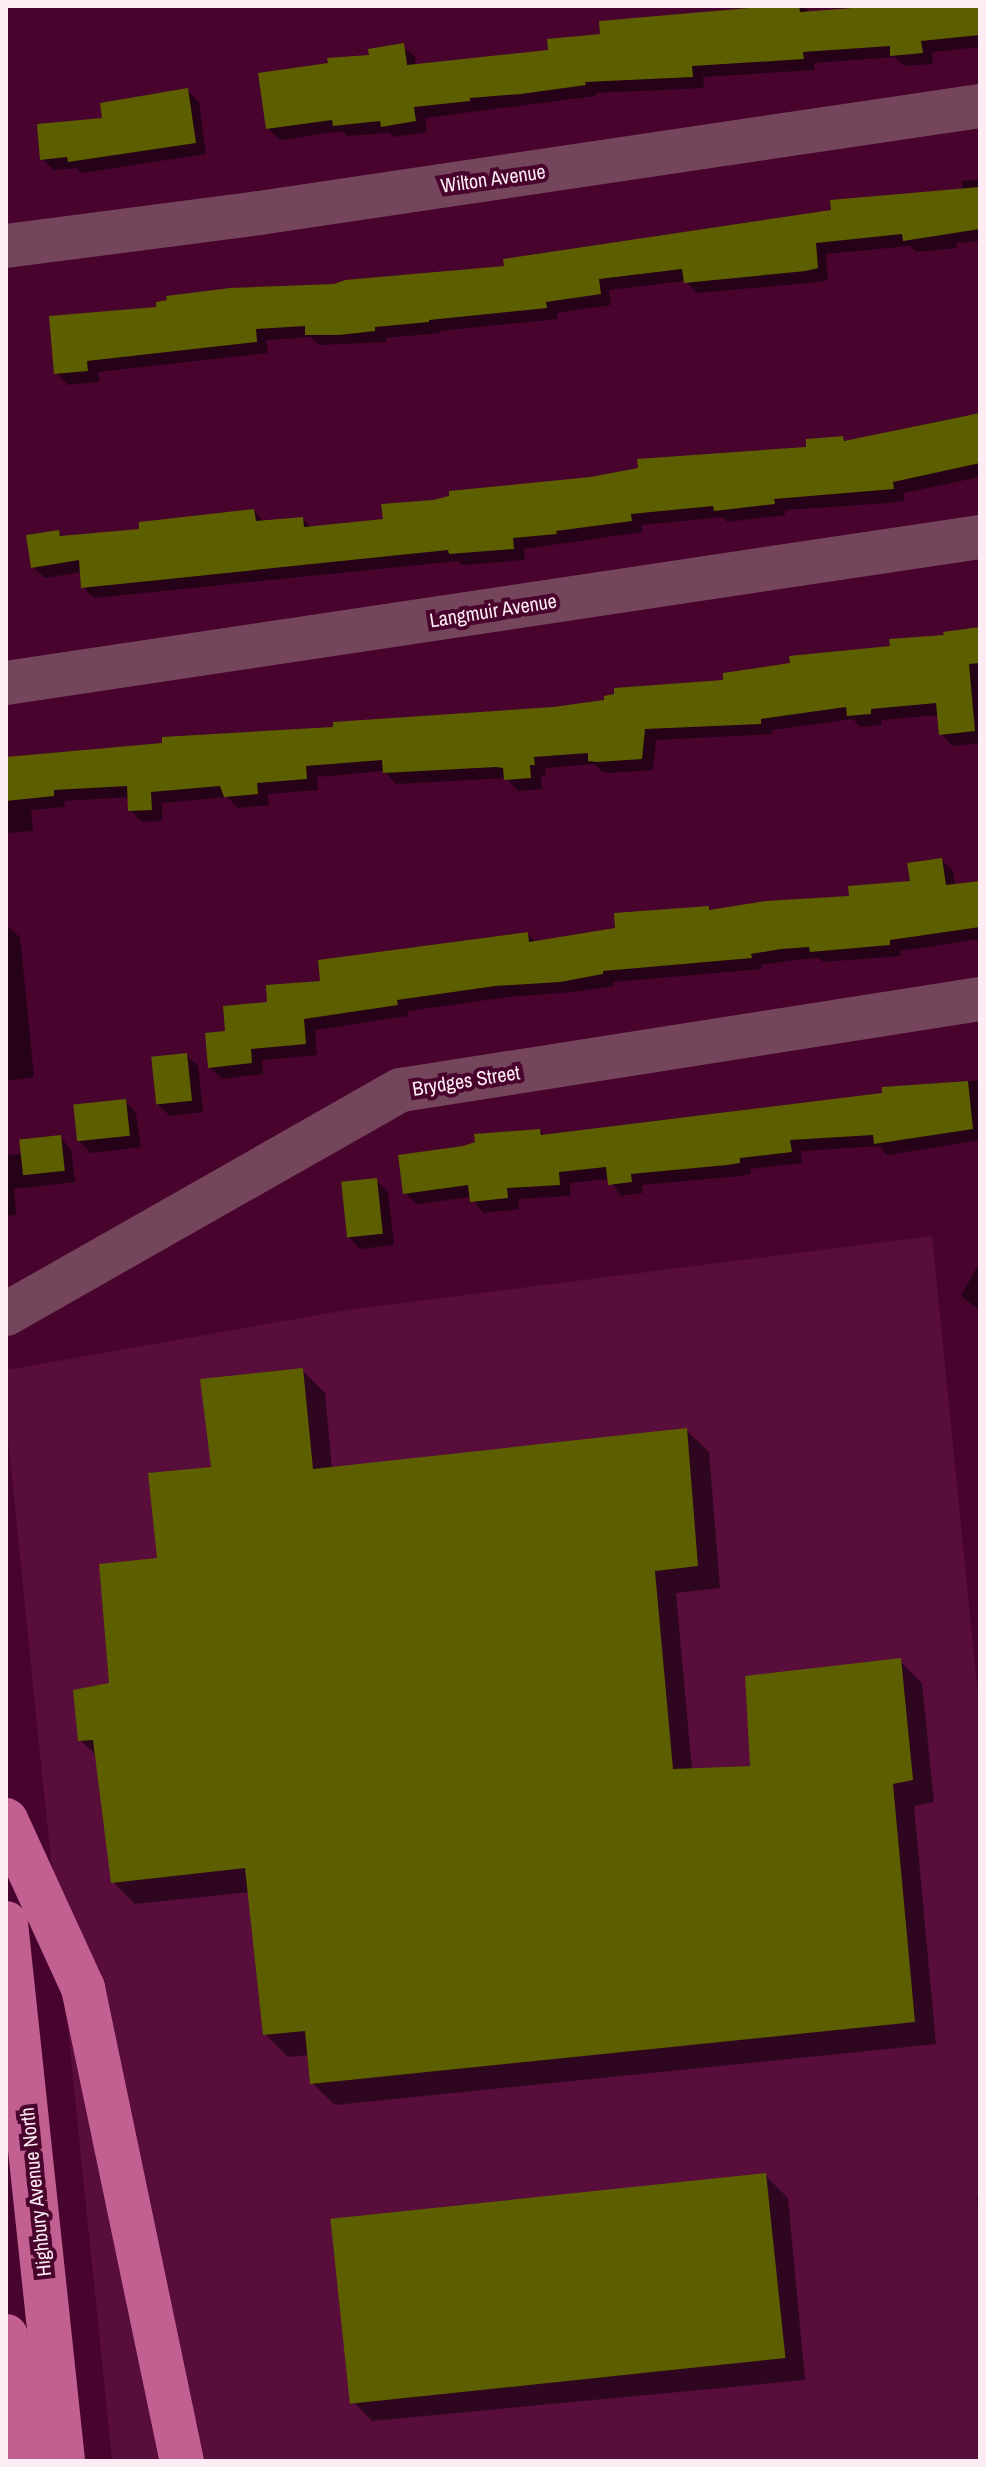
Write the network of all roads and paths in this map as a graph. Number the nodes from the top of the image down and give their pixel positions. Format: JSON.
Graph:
{"nodes":[{"id":1,"x":980,"y":106,"type":"edge"},
{"id":2,"x":6,"y":246,"type":"edge"},
{"id":3,"x":980,"y":537,"type":"edge"},
{"id":4,"x":6,"y":683,"type":"edge"},
{"id":5,"x":980,"y":999,"type":"edge"},
{"id":6,"x":6,"y":1314,"type":"edge"},
{"id":7,"x":6,"y":1820,"type":"edge"},
{"id":8,"x":6,"y":1923,"type":"edge"},
{"id":9,"x":6,"y":2336,"type":"edge"},
{"id":10,"x":20,"y":2461,"type":"edge"},
{"id":11,"x":63,"y":2461,"type":"edge"},
{"id":12,"x":182,"y":2461,"type":"edge"}],
"edges":[{"from":1,"to":2,"type":"street","name":"Wilton Avenue"},
{"from":3,"to":4,"type":"street","name":"Langmuir Avenue"},
{"from":5,"to":6,"type":"street","name":"Brydges Street"},
{"from":7,"to":12,"type":"main road"},
{"from":8,"to":11,"type":"main road","name":"Highbury Avenue North"},
{"from":9,"to":10,"type":"main road"}]}
